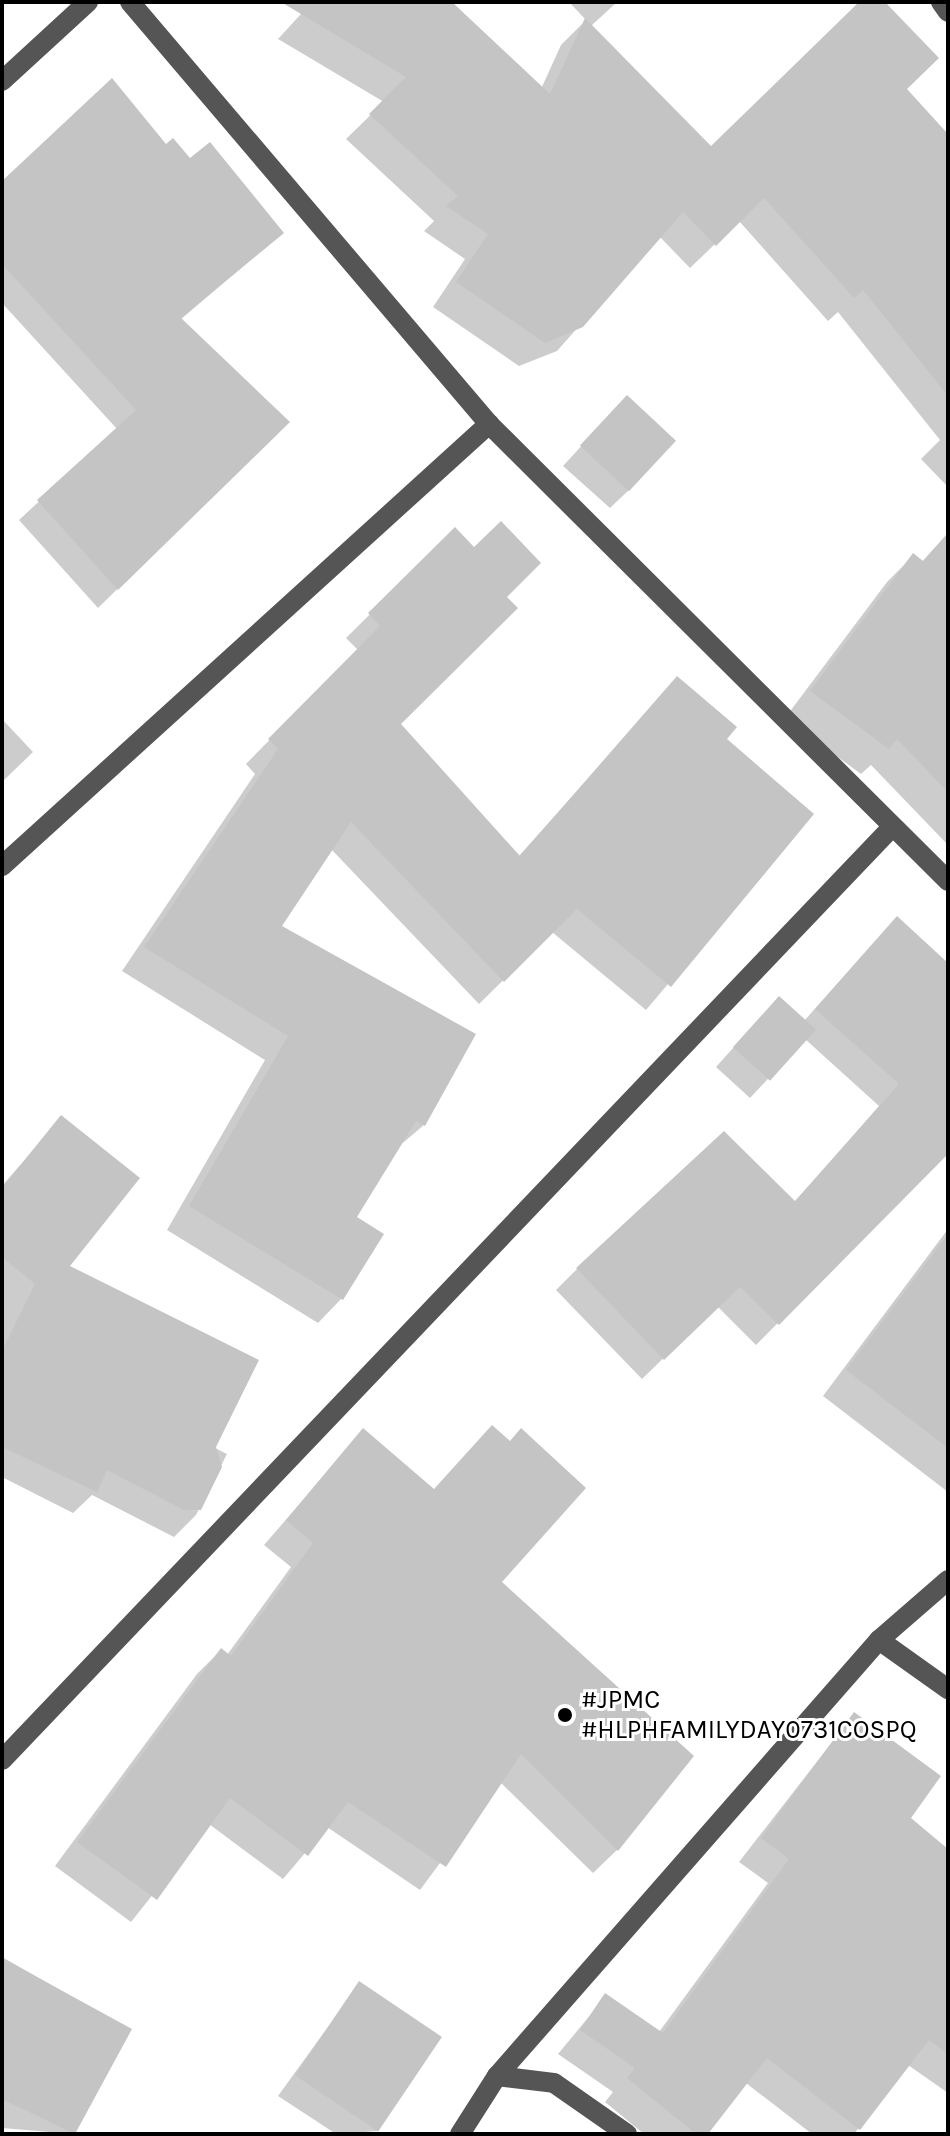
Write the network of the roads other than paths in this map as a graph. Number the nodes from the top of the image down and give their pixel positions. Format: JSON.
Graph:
{"nodes":[{"id":1,"x":88,"y":2,"type":"edge"},
{"id":2,"x":130,"y":2,"type":"edge"},
{"id":3,"x":941,"y":2,"type":"edge"},
{"id":4,"x":948,"y":12,"type":"edge"},
{"id":5,"x":2,"y":81,"type":"edge"},
{"id":6,"x":489,"y":424,"type":"junction"},
{"id":7,"x":891,"y":828,"type":"junction"},
{"id":8,"x":2,"y":866,"type":"edge"},
{"id":9,"x":948,"y":881,"type":"edge"},
{"id":10,"x":948,"y":1580,"type":"edge"},
{"id":11,"x":879,"y":1640,"type":"junction"},
{"id":12,"x":948,"y":1689,"type":"edge"},
{"id":13,"x":2,"y":1760,"type":"edge"},
{"id":14,"x":497,"y":2076,"type":"junction"},
{"id":15,"x":460,"y":2134,"type":"edge"},
{"id":16,"x":627,"y":2134,"type":"edge"}],
"edges":[{"from":1,"to":5,"type":"street"},
{"from":2,"to":6,"type":"street"},
{"from":3,"to":4,"type":"street"},
{"from":6,"to":7,"type":"street"},
{"from":6,"to":8,"type":"street"},
{"from":7,"to":9,"type":"street"},
{"from":7,"to":13,"type":"street"},
{"from":10,"to":11,"type":"street"},
{"from":11,"to":12,"type":"street"},
{"from":11,"to":14,"type":"street"},
{"from":14,"to":15,"type":"street"},
{"from":14,"to":16,"type":"street"}]}
